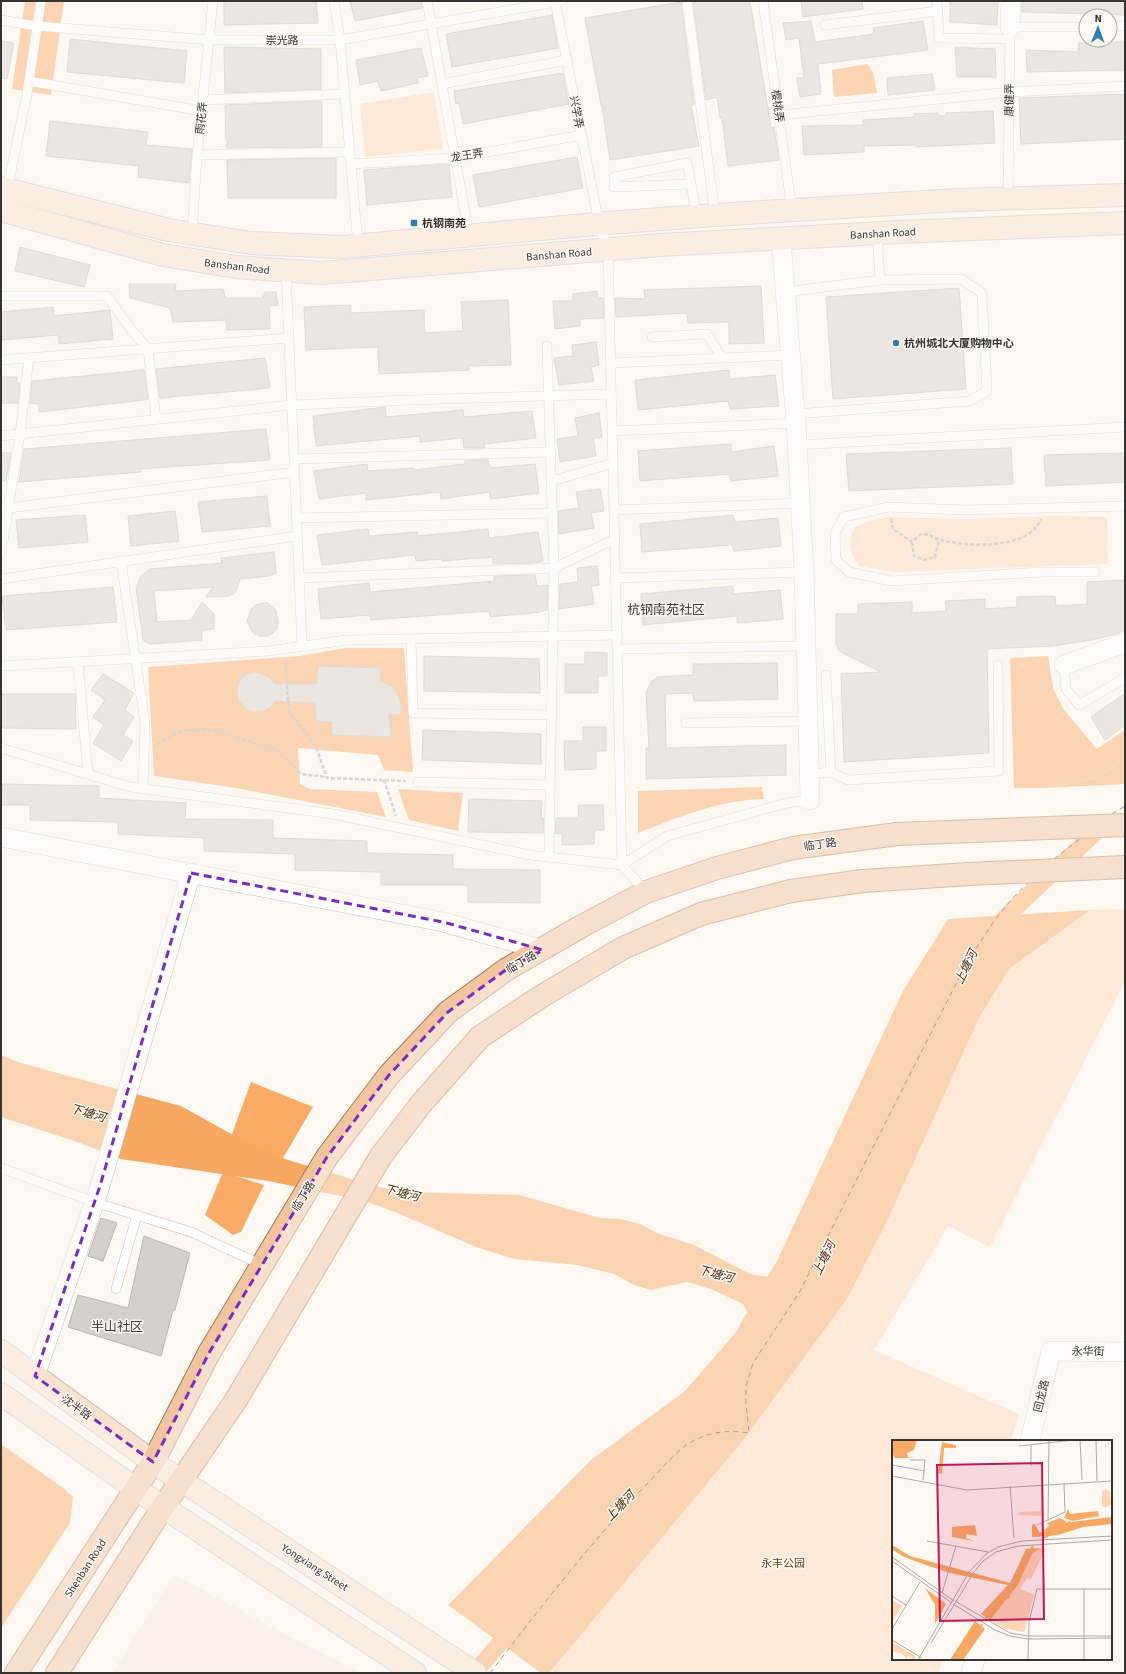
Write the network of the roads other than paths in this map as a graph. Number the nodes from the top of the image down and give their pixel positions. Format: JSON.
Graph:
{"nodes":[{"id":1,"x":41,"y":1,"type":"edge"},
{"id":2,"x":213,"y":1,"type":"edge"},
{"id":3,"x":334,"y":1,"type":"edge"},
{"id":4,"x":427,"y":1,"type":"edge"},
{"id":5,"x":557,"y":1,"type":"edge"},
{"id":6,"x":687,"y":1,"type":"edge"},
{"id":7,"x":763,"y":1,"type":"edge"},
{"id":8,"x":937,"y":1,"type":"edge"},
{"id":9,"x":1010,"y":1,"type":"edge"},
{"id":10,"x":938,"y":11,"type":"junction"},
{"id":11,"x":1,"y":20,"type":"edge"},
{"id":12,"x":431,"y":24,"type":"junction"},
{"id":13,"x":825,"y":25,"type":"dead end"},
{"id":14,"x":37,"y":26,"type":"junction"},
{"id":15,"x":1078,"y":28,"type":"edge"},
{"id":16,"x":1010,"y":33,"type":"junction"},
{"id":17,"x":210,"y":40,"type":"junction"},
{"id":18,"x":340,"y":40,"type":"junction"},
{"id":19,"x":566,"y":60,"type":"junction"},
{"id":20,"x":29,"y":80,"type":"junction"},
{"id":21,"x":442,"y":84,"type":"junction"},
{"id":22,"x":1125,"y":86,"type":"edge"},
{"id":23,"x":1009,"y":92,"type":"junction"},
{"id":24,"x":345,"y":94,"type":"junction"},
{"id":25,"x":203,"y":100,"type":"junction"},
{"id":26,"x":202,"y":111,"type":"junction"},
{"id":27,"x":779,"y":115,"type":"junction"},
{"id":28,"x":582,"y":135,"type":"junction"},
{"id":29,"x":350,"y":152,"type":"junction"},
{"id":30,"x":197,"y":155,"type":"junction"},
{"id":31,"x":455,"y":158,"type":"junction"},
{"id":32,"x":351,"y":164,"type":"junction"},
{"id":33,"x":691,"y":184,"type":"junction"},
{"id":34,"x":1125,"y":195,"type":"edge"},
{"id":35,"x":1008,"y":199,"type":"junction"},
{"id":36,"x":3,"y":203,"type":"edge"},
{"id":37,"x":792,"y":211,"type":"junction"},
{"id":38,"x":706,"y":216,"type":"junction"},
{"id":39,"x":599,"y":223,"type":"junction"},
{"id":40,"x":1125,"y":223,"type":"edge"},
{"id":41,"x":877,"y":233,"type":"junction"},
{"id":42,"x":192,"y":234,"type":"junction"},
{"id":43,"x":470,"y":235,"type":"junction"},
{"id":44,"x":781,"y":239,"type":"junction"},
{"id":45,"x":358,"y":245,"type":"junction"},
{"id":46,"x":608,"y":250,"type":"junction"},
{"id":47,"x":286,"y":271,"type":"junction"},
{"id":48,"x":880,"y":280,"type":"junction"},
{"id":49,"x":785,"y":292,"type":"junction"},
{"id":50,"x":1,"y":296,"type":"edge"},
{"id":51,"x":652,"y":336,"type":"dead end"},
{"id":52,"x":289,"y":338,"type":"junction"},
{"id":53,"x":547,"y":346,"type":"dead end"},
{"id":54,"x":148,"y":349,"type":"junction"},
{"id":55,"x":790,"y":355,"type":"junction"},
{"id":56,"x":29,"y":358,"type":"junction"},
{"id":57,"x":722,"y":358,"type":"junction"},
{"id":58,"x":1,"y":360,"type":"edge"},
{"id":59,"x":611,"y":363,"type":"junction"},
{"id":60,"x":612,"y":394,"type":"junction"},
{"id":61,"x":550,"y":396,"type":"junction"},
{"id":62,"x":292,"y":405,"type":"junction"},
{"id":63,"x":795,"y":418,"type":"junction"},
{"id":64,"x":156,"y":420,"type":"junction"},
{"id":65,"x":1125,"y":427,"type":"edge"},
{"id":66,"x":612,"y":431,"type":"junction"},
{"id":67,"x":20,"y":434,"type":"junction"},
{"id":68,"x":1,"y":436,"type":"edge"},
{"id":69,"x":797,"y":445,"type":"junction"},
{"id":70,"x":551,"y":452,"type":"junction"},
{"id":71,"x":294,"y":459,"type":"junction"},
{"id":72,"x":613,"y":463,"type":"junction"},
{"id":73,"x":295,"y":472,"type":"junction"},
{"id":74,"x":552,"y":481,"type":"junction"},
{"id":75,"x":800,"y":503,"type":"junction"},
{"id":76,"x":1125,"y":506,"type":"edge"},
{"id":77,"x":5,"y":508,"type":"edge"},
{"id":78,"x":614,"y":510,"type":"junction"},
{"id":79,"x":553,"y":513,"type":"junction"},
{"id":80,"x":297,"y":518,"type":"junction"},
{"id":81,"x":297,"y":536,"type":"junction"},
{"id":82,"x":615,"y":539,"type":"junction"},
{"id":83,"x":1,"y":554,"type":"edge"},
{"id":84,"x":122,"y":561,"type":"junction"},
{"id":85,"x":554,"y":568,"type":"junction"},
{"id":86,"x":804,"y":572,"type":"junction"},
{"id":87,"x":1095,"y":572,"type":"dead end"},
{"id":88,"x":299,"y":578,"type":"junction"},
{"id":89,"x":616,"y":578,"type":"junction"},
{"id":90,"x":1,"y":579,"type":"edge"},
{"id":91,"x":618,"y":635,"type":"junction"},
{"id":92,"x":553,"y":636,"type":"junction"},
{"id":93,"x":411,"y":639,"type":"junction"},
{"id":94,"x":1125,"y":643,"type":"edge"},
{"id":95,"x":302,"y":646,"type":"junction"},
{"id":96,"x":807,"y":646,"type":"junction"},
{"id":97,"x":618,"y":649,"type":"junction"},
{"id":98,"x":135,"y":658,"type":"junction"},
{"id":99,"x":78,"y":662,"type":"junction"},
{"id":100,"x":998,"y":665,"type":"dead end"},
{"id":101,"x":1,"y":666,"type":"edge"},
{"id":102,"x":1064,"y":666,"type":"joint"},
{"id":103,"x":826,"y":675,"type":"dead end"},
{"id":104,"x":1125,"y":678,"type":"edge"},
{"id":105,"x":552,"y":715,"type":"junction"},
{"id":106,"x":809,"y":721,"type":"junction"},
{"id":107,"x":686,"y":723,"type":"dead end"},
{"id":108,"x":1,"y":748,"type":"edge"},
{"id":109,"x":831,"y":772,"type":"junction"},
{"id":110,"x":88,"y":774,"type":"junction"},
{"id":111,"x":810,"y":774,"type":"junction"},
{"id":112,"x":418,"y":782,"type":"road end"},
{"id":113,"x":550,"y":785,"type":"junction"},
{"id":114,"x":143,"y":788,"type":"junction"},
{"id":115,"x":810,"y":800,"type":"joint"},
{"id":116,"x":1125,"y":825,"type":"edge"},
{"id":117,"x":1,"y":837,"type":"edge"},
{"id":118,"x":549,"y":857,"type":"junction"},
{"id":119,"x":622,"y":865,"type":"junction"},
{"id":120,"x":1125,"y":867,"type":"edge"},
{"id":121,"x":191,"y":873,"type":"junction"},
{"id":122,"x":646,"y":892,"type":"junction"},
{"id":123,"x":543,"y":950,"type":"junction"},
{"id":124,"x":1,"y":1168,"type":"edge"},
{"id":125,"x":94,"y":1202,"type":"junction"},
{"id":126,"x":137,"y":1215,"type":"junction"},
{"id":127,"x":262,"y":1265,"type":"junction"},
{"id":128,"x":116,"y":1289,"type":"dead end"},
{"id":129,"x":1051,"y":1350,"type":"joint"},
{"id":130,"x":1,"y":1351,"type":"edge"},
{"id":131,"x":1125,"y":1352,"type":"edge"},
{"id":132,"x":35,"y":1376,"type":"junction"},
{"id":133,"x":1,"y":1394,"type":"edge"},
{"id":134,"x":1030,"y":1440,"type":"edge"},
{"id":135,"x":153,"y":1462,"type":"junction"},
{"id":136,"x":182,"y":1480,"type":"junction"},
{"id":137,"x":136,"y":1489,"type":"junction"},
{"id":138,"x":163,"y":1507,"type":"junction"},
{"id":139,"x":976,"y":1660,"type":"edge"},
{"id":140,"x":16,"y":1673,"type":"edge"},
{"id":141,"x":57,"y":1673,"type":"edge"},
{"id":142,"x":414,"y":1673,"type":"edge"},
{"id":143,"x":475,"y":1673,"type":"edge"},
{"id":144,"x":971,"y":1673,"type":"edge"}],
"edges":[{"from":1,"to":14,"type":"lane"},
{"from":2,"to":17,"type":"lane","name":"雨花弄"},
{"from":3,"to":18,"type":"lane"},
{"from":4,"to":12,"type":"lane"},
{"from":5,"to":12,"type":"lane","name":"崇光路"},
{"from":5,"to":19,"type":"lane","name":"兴学弄"},
{"from":6,"to":38,"type":"lane"},
{"from":7,"to":27,"type":"lane","name":"樱桃弄"},
{"from":8,"to":10,"type":"lane"},
{"from":9,"to":16,"type":"street","name":"康健弄"},
{"from":10,"to":13,"type":"lane"},
{"from":10,"to":16,"type":"lane"},
{"from":11,"to":14,"type":"lane","name":"崇光路"},
{"from":12,"to":18,"type":"lane","name":"崇光路"},
{"from":12,"to":21,"type":"lane"},
{"from":14,"to":17,"type":"lane","name":"崇光路"},
{"from":14,"to":20,"type":"lane"},
{"from":15,"to":16,"type":"lane"},
{"from":16,"to":23,"type":"lane","name":"康健弄"},
{"from":17,"to":18,"type":"lane","name":"崇光路"},
{"from":17,"to":25,"type":"lane","name":"雨花弄"},
{"from":18,"to":24,"type":"lane"},
{"from":19,"to":21,"type":"lane"},
{"from":19,"to":28,"type":"lane","name":"兴学弄"},
{"from":20,"to":26,"type":"lane"},
{"from":20,"to":36,"type":"lane"},
{"from":21,"to":31,"type":"lane"},
{"from":22,"to":23,"type":"lane"},
{"from":23,"to":27,"type":"lane"},
{"from":23,"to":35,"type":"lane","name":"康健弄"},
{"from":24,"to":25,"type":"lane"},
{"from":24,"to":29,"type":"lane"},
{"from":25,"to":26,"type":"lane","name":"雨花弄"},
{"from":26,"to":30,"type":"lane","name":"雨花弄"},
{"from":27,"to":37,"type":"lane","name":"樱桃弄"},
{"from":28,"to":31,"type":"lane","name":"龙王弄"},
{"from":28,"to":39,"type":"lane","name":"兴学弄"},
{"from":29,"to":30,"type":"lane"},
{"from":29,"to":32,"type":"lane"},
{"from":30,"to":42,"type":"lane","name":"雨花弄"},
{"from":31,"to":32,"type":"lane","name":"龙王弄"},
{"from":31,"to":43,"type":"lane"},
{"from":32,"to":45,"type":"lane"},
{"from":33,"to":33,"type":"lane"},
{"from":33,"to":38,"type":"lane"},
{"from":34,"to":35,"type":"main road"},
{"from":35,"to":37,"type":"main road"},
{"from":36,"to":42,"type":"main road"},
{"from":36,"to":47,"type":"main road","name":"Banshan Road"},
{"from":37,"to":38,"type":"main road"},
{"from":38,"to":39,"type":"main road"},
{"from":39,"to":43,"type":"main road"},
{"from":39,"to":46,"type":"lane","name":"兴学弄"},
{"from":40,"to":41,"type":"main road","name":"Banshan Road"},
{"from":41,"to":44,"type":"main road","name":"Banshan Road"},
{"from":41,"to":48,"type":"lane"},
{"from":42,"to":45,"type":"main road"},
{"from":43,"to":45,"type":"main road"},
{"from":44,"to":46,"type":"main road","name":"Banshan Road"},
{"from":44,"to":49,"type":"street"},
{"from":46,"to":47,"type":"main road","name":"Banshan Road"},
{"from":46,"to":59,"type":"lane","name":"兴学弄"},
{"from":47,"to":52,"type":"lane"},
{"from":48,"to":49,"type":"lane"},
{"from":48,"to":63,"type":"lane"},
{"from":49,"to":55,"type":"street"},
{"from":50,"to":54,"type":"lane"},
{"from":51,"to":57,"type":"lane"},
{"from":52,"to":54,"type":"lane"},
{"from":52,"to":62,"type":"lane"},
{"from":53,"to":61,"type":"lane"},
{"from":54,"to":56,"type":"lane"},
{"from":54,"to":64,"type":"lane"},
{"from":55,"to":57,"type":"lane"},
{"from":55,"to":63,"type":"street"},
{"from":56,"to":58,"type":"lane"},
{"from":56,"to":67,"type":"lane"},
{"from":57,"to":59,"type":"lane"},
{"from":59,"to":60,"type":"lane","name":"兴学弄"},
{"from":60,"to":61,"type":"lane"},
{"from":60,"to":66,"type":"lane","name":"兴学弄"},
{"from":61,"to":62,"type":"lane"},
{"from":61,"to":70,"type":"lane"},
{"from":62,"to":64,"type":"lane"},
{"from":62,"to":71,"type":"lane"},
{"from":63,"to":66,"type":"lane"},
{"from":63,"to":69,"type":"street"},
{"from":64,"to":67,"type":"lane"},
{"from":65,"to":69,"type":"lane"},
{"from":66,"to":72,"type":"lane","name":"兴学弄"},
{"from":67,"to":68,"type":"lane"},
{"from":67,"to":77,"type":"lane"},
{"from":69,"to":75,"type":"street"},
{"from":70,"to":71,"type":"lane"},
{"from":70,"to":74,"type":"lane"},
{"from":71,"to":73,"type":"lane"},
{"from":72,"to":74,"type":"lane"},
{"from":72,"to":78,"type":"lane","name":"兴学弄"},
{"from":73,"to":77,"type":"lane"},
{"from":73,"to":80,"type":"lane"},
{"from":74,"to":79,"type":"lane"},
{"from":75,"to":78,"type":"lane"},
{"from":75,"to":86,"type":"street"},
{"from":76,"to":87,"type":"lane"},
{"from":77,"to":83,"type":"lane"},
{"from":78,"to":82,"type":"lane","name":"兴学弄"},
{"from":79,"to":80,"type":"lane"},
{"from":79,"to":85,"type":"lane"},
{"from":80,"to":81,"type":"lane"},
{"from":81,"to":84,"type":"lane"},
{"from":81,"to":88,"type":"lane"},
{"from":82,"to":85,"type":"lane"},
{"from":82,"to":89,"type":"lane","name":"兴学弄"},
{"from":84,"to":90,"type":"lane"},
{"from":84,"to":98,"type":"lane"},
{"from":85,"to":88,"type":"lane"},
{"from":85,"to":92,"type":"lane"},
{"from":86,"to":89,"type":"lane"},
{"from":86,"to":96,"type":"street"},
{"from":88,"to":95,"type":"lane"},
{"from":89,"to":91,"type":"lane","name":"兴学弄"},
{"from":91,"to":92,"type":"lane"},
{"from":91,"to":97,"type":"lane","name":"兴学弄"},
{"from":92,"to":93,"type":"lane"},
{"from":92,"to":105,"type":"lane"},
{"from":93,"to":95,"type":"lane"},
{"from":93,"to":105,"type":"lane"},
{"from":94,"to":102,"type":"street"},
{"from":95,"to":98,"type":"lane"},
{"from":96,"to":97,"type":"lane"},
{"from":96,"to":106,"type":"street"},
{"from":97,"to":119,"type":"lane","name":"兴学弄"},
{"from":98,"to":99,"type":"lane"},
{"from":98,"to":114,"type":"lane"},
{"from":99,"to":101,"type":"lane"},
{"from":99,"to":110,"type":"lane"},
{"from":100,"to":109,"type":"lane"},
{"from":102,"to":104,"type":"lane"},
{"from":103,"to":109,"type":"lane"},
{"from":105,"to":113,"type":"lane"},
{"from":106,"to":107,"type":"lane"},
{"from":106,"to":111,"type":"street"},
{"from":108,"to":110,"type":"lane"},
{"from":109,"to":111,"type":"lane"},
{"from":110,"to":114,"type":"lane"},
{"from":111,"to":115,"type":"street"},
{"from":112,"to":113,"type":"lane"},
{"from":113,"to":118,"type":"lane"},
{"from":114,"to":118,"type":"lane"},
{"from":115,"to":119,"type":"lane"},
{"from":116,"to":122,"type":"main road","name":"临丁路"},
{"from":117,"to":121,"type":"street"},
{"from":118,"to":119,"type":"lane"},
{"from":119,"to":122,"type":"lane"},
{"from":120,"to":136,"type":"main road"},
{"from":121,"to":123,"type":"street"},
{"from":121,"to":125,"type":"street"},
{"from":122,"to":123,"type":"main road","name":"临丁路"},
{"from":123,"to":127,"type":"main road","name":"临丁路"},
{"from":124,"to":125,"type":"lane"},
{"from":125,"to":126,"type":"lane"},
{"from":125,"to":132,"type":"street"},
{"from":126,"to":127,"type":"lane"},
{"from":126,"to":128,"type":"lane"},
{"from":127,"to":135,"type":"main road","name":"临丁路"},
{"from":129,"to":131,"type":"street","name":"永华街"},
{"from":129,"to":134,"type":"street","name":"回龙路"},
{"from":130,"to":132,"type":"main road","name":"沈半路"},
{"from":132,"to":135,"type":"main road","name":"沈半路"},
{"from":133,"to":137,"type":"main road"},
{"from":135,"to":136,"type":"main road","name":"Yongxiang Street"},
{"from":135,"to":137,"type":"main road","name":"Shenban Road"},
{"from":136,"to":138,"type":"main road"},
{"from":136,"to":143,"type":"main road","name":"Yongxiang Street"},
{"from":137,"to":138,"type":"main road"},
{"from":137,"to":140,"type":"main road","name":"Shenban Road"},
{"from":138,"to":141,"type":"main road"},
{"from":138,"to":142,"type":"main road"},
{"from":139,"to":144,"type":"street"}]}
